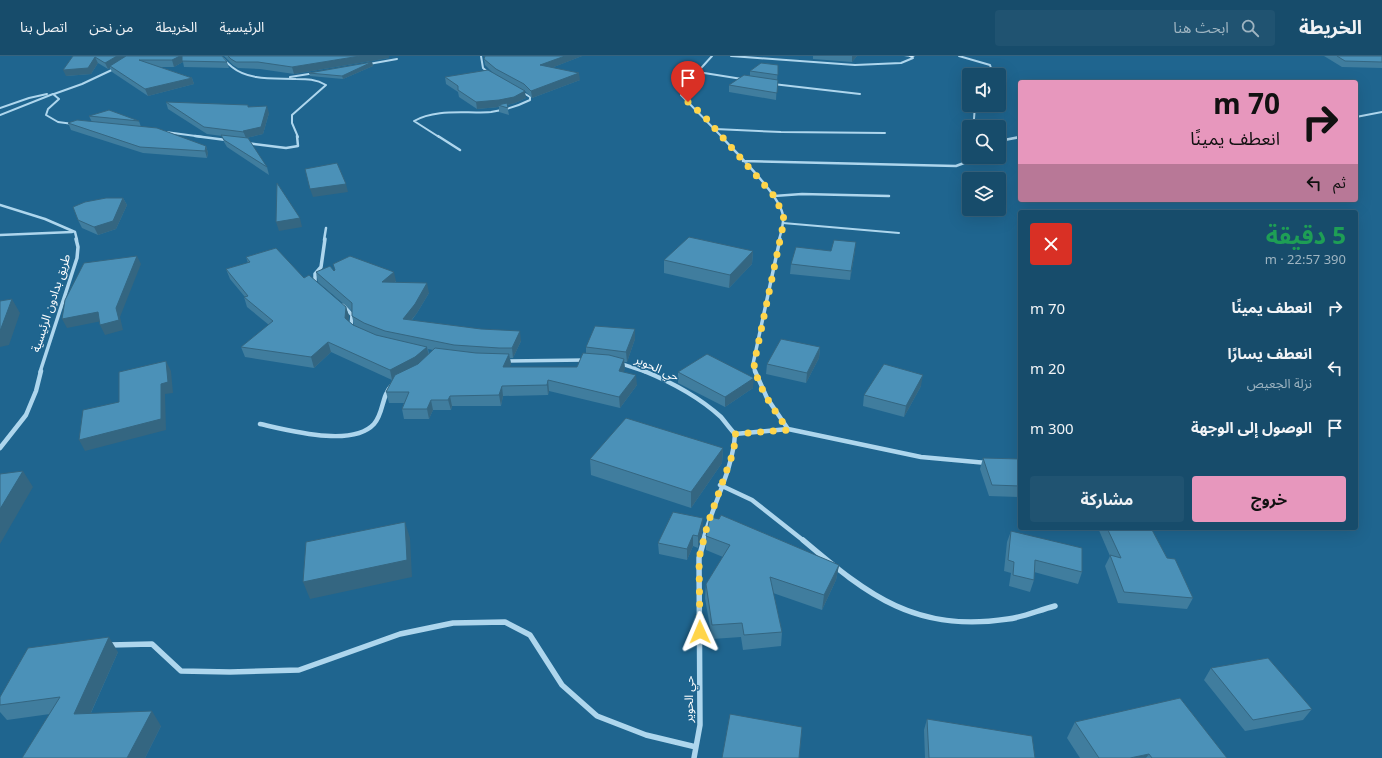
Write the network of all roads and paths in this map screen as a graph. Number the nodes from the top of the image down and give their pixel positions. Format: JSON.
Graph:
{"nodes":[{"id":1,"x":221,"y":56,"type":"edge"},
{"id":2,"x":481,"y":56,"type":"edge"},
{"id":3,"x":712,"y":56,"type":"edge"},
{"id":4,"x":731,"y":56,"type":"edge"},
{"id":5,"x":906,"y":56,"type":"edge"},
{"id":6,"x":912,"y":56,"type":"edge"},
{"id":7,"x":959,"y":56,"type":"edge"},
{"id":8,"x":397,"y":59,"type":"dead end"},
{"id":9,"x":121,"y":65,"type":"edge"},
{"id":10,"x":364,"y":65,"type":"edge"},
{"id":11,"x":991,"y":68,"type":"edge"},
{"id":12,"x":698,"y":72,"type":"junction"},
{"id":13,"x":320,"y":73,"type":"edge"},
{"id":14,"x":280,"y":78,"type":"junction"},
{"id":15,"x":495,"y":78,"type":"edge"},
{"id":16,"x":746,"y":80,"type":"edge"},
{"id":17,"x":769,"y":83,"type":"edge"},
{"id":18,"x":518,"y":90,"type":"edge"},
{"id":19,"x":53,"y":94,"type":"junction"},
{"id":20,"x":860,"y":94,"type":"dead end"},
{"id":21,"x":0,"y":108,"type":"edge"},
{"id":22,"x":1382,"y":112,"type":"edge"},
{"id":23,"x":0,"y":115,"type":"edge"},
{"id":24,"x":1358,"y":116,"type":"edge"},
{"id":25,"x":79,"y":124,"type":"edge"},
{"id":26,"x":715,"y":129,"type":"junction"},
{"id":27,"x":164,"y":132,"type":"edge"},
{"id":28,"x":885,"y":133,"type":"dead end"},
{"id":29,"x":1018,"y":138,"type":"edge"},
{"id":30,"x":229,"y":140,"type":"edge"},
{"id":31,"x":1006,"y":140,"type":"edge"},
{"id":32,"x":244,"y":142,"type":"edge"},
{"id":33,"x":460,"y":150,"type":"dead end"},
{"id":34,"x":743,"y":161,"type":"junction"},
{"id":35,"x":962,"y":164,"type":"edge"},
{"id":36,"x":774,"y":196,"type":"junction"},
{"id":37,"x":889,"y":196,"type":"dead end"},
{"id":38,"x":0,"y":205,"type":"edge"},
{"id":39,"x":783,"y":223,"type":"junction"},
{"id":40,"x":326,"y":228,"type":"dead end"},
{"id":41,"x":75,"y":232,"type":"junction"},
{"id":42,"x":899,"y":233,"type":"dead end"},
{"id":43,"x":0,"y":235,"type":"edge"},
{"id":44,"x":317,"y":286,"type":"edge"},
{"id":45,"x":338,"y":302,"type":"edge"},
{"id":46,"x":355,"y":331,"type":"edge"},
{"id":47,"x":593,"y":360,"type":"edge"},
{"id":48,"x":500,"y":362,"type":"edge"},
{"id":49,"x":611,"y":362,"type":"edge"},
{"id":50,"x":394,"y":383,"type":"edge"},
{"id":51,"x":260,"y":424,"type":"dead end"},
{"id":52,"x":788,"y":430,"type":"junction"},
{"id":53,"x":735,"y":434,"type":"junction"},
{"id":54,"x":0,"y":448,"type":"edge"},
{"id":55,"x":993,"y":463,"type":"edge"},
{"id":56,"x":720,"y":486,"type":"junction"},
{"id":57,"x":1055,"y":606,"type":"dead end"},
{"id":58,"x":104,"y":646,"type":"edge"},
{"id":59,"x":696,"y":747,"type":"junction"},
{"id":60,"x":694,"y":758,"type":"edge"}],
"edges":[{"from":1,"to":14,"type":"street"},
{"from":2,"to":15,"type":"street"},
{"from":3,"to":12,"type":"street"},
{"from":4,"to":6,"type":"street"},
{"from":5,"to":6,"type":"main road"},
{"from":7,"to":11,"type":"street"},
{"from":8,"to":10,"type":"street"},
{"from":9,"to":19,"type":"street"},
{"from":12,"to":16,"type":"street"},
{"from":12,"to":26,"type":"street"},
{"from":13,"to":14,"type":"street"},
{"from":14,"to":32,"type":"street"},
{"from":17,"to":20,"type":"street"},
{"from":18,"to":33,"type":"street"},
{"from":19,"to":21,"type":"street"},
{"from":19,"to":23,"type":"street"},
{"from":19,"to":25,"type":"street"},
{"from":22,"to":24,"type":"street"},
{"from":26,"to":28,"type":"street"},
{"from":26,"to":34,"type":"street"},
{"from":27,"to":30,"type":"street"},
{"from":29,"to":31,"type":"street"},
{"from":34,"to":35,"type":"street"},
{"from":34,"to":36,"type":"street"},
{"from":36,"to":37,"type":"street"},
{"from":36,"to":39,"type":"street"},
{"from":38,"to":41,"type":"street"},
{"from":39,"to":42,"type":"lane"},
{"from":39,"to":52,"type":"street"},
{"from":40,"to":44,"type":"street"},
{"from":41,"to":43,"type":"street"},
{"from":41,"to":54,"type":"street","name":"طريق بدادون الرئيسية"},
{"from":45,"to":46,"type":"street"},
{"from":47,"to":48,"type":"street"},
{"from":49,"to":53,"type":"street","name":"حي الحوير"},
{"from":50,"to":51,"type":"street"},
{"from":52,"to":53,"type":"street"},
{"from":52,"to":55,"type":"street"},
{"from":53,"to":56,"type":"street","name":"حي الحوير"},
{"from":56,"to":57,"type":"street"},
{"from":56,"to":59,"type":"street","name":"حي الحوير"},
{"from":58,"to":59,"type":"street"},
{"from":59,"to":60,"type":"street","name":"حي الحوير"}]}
